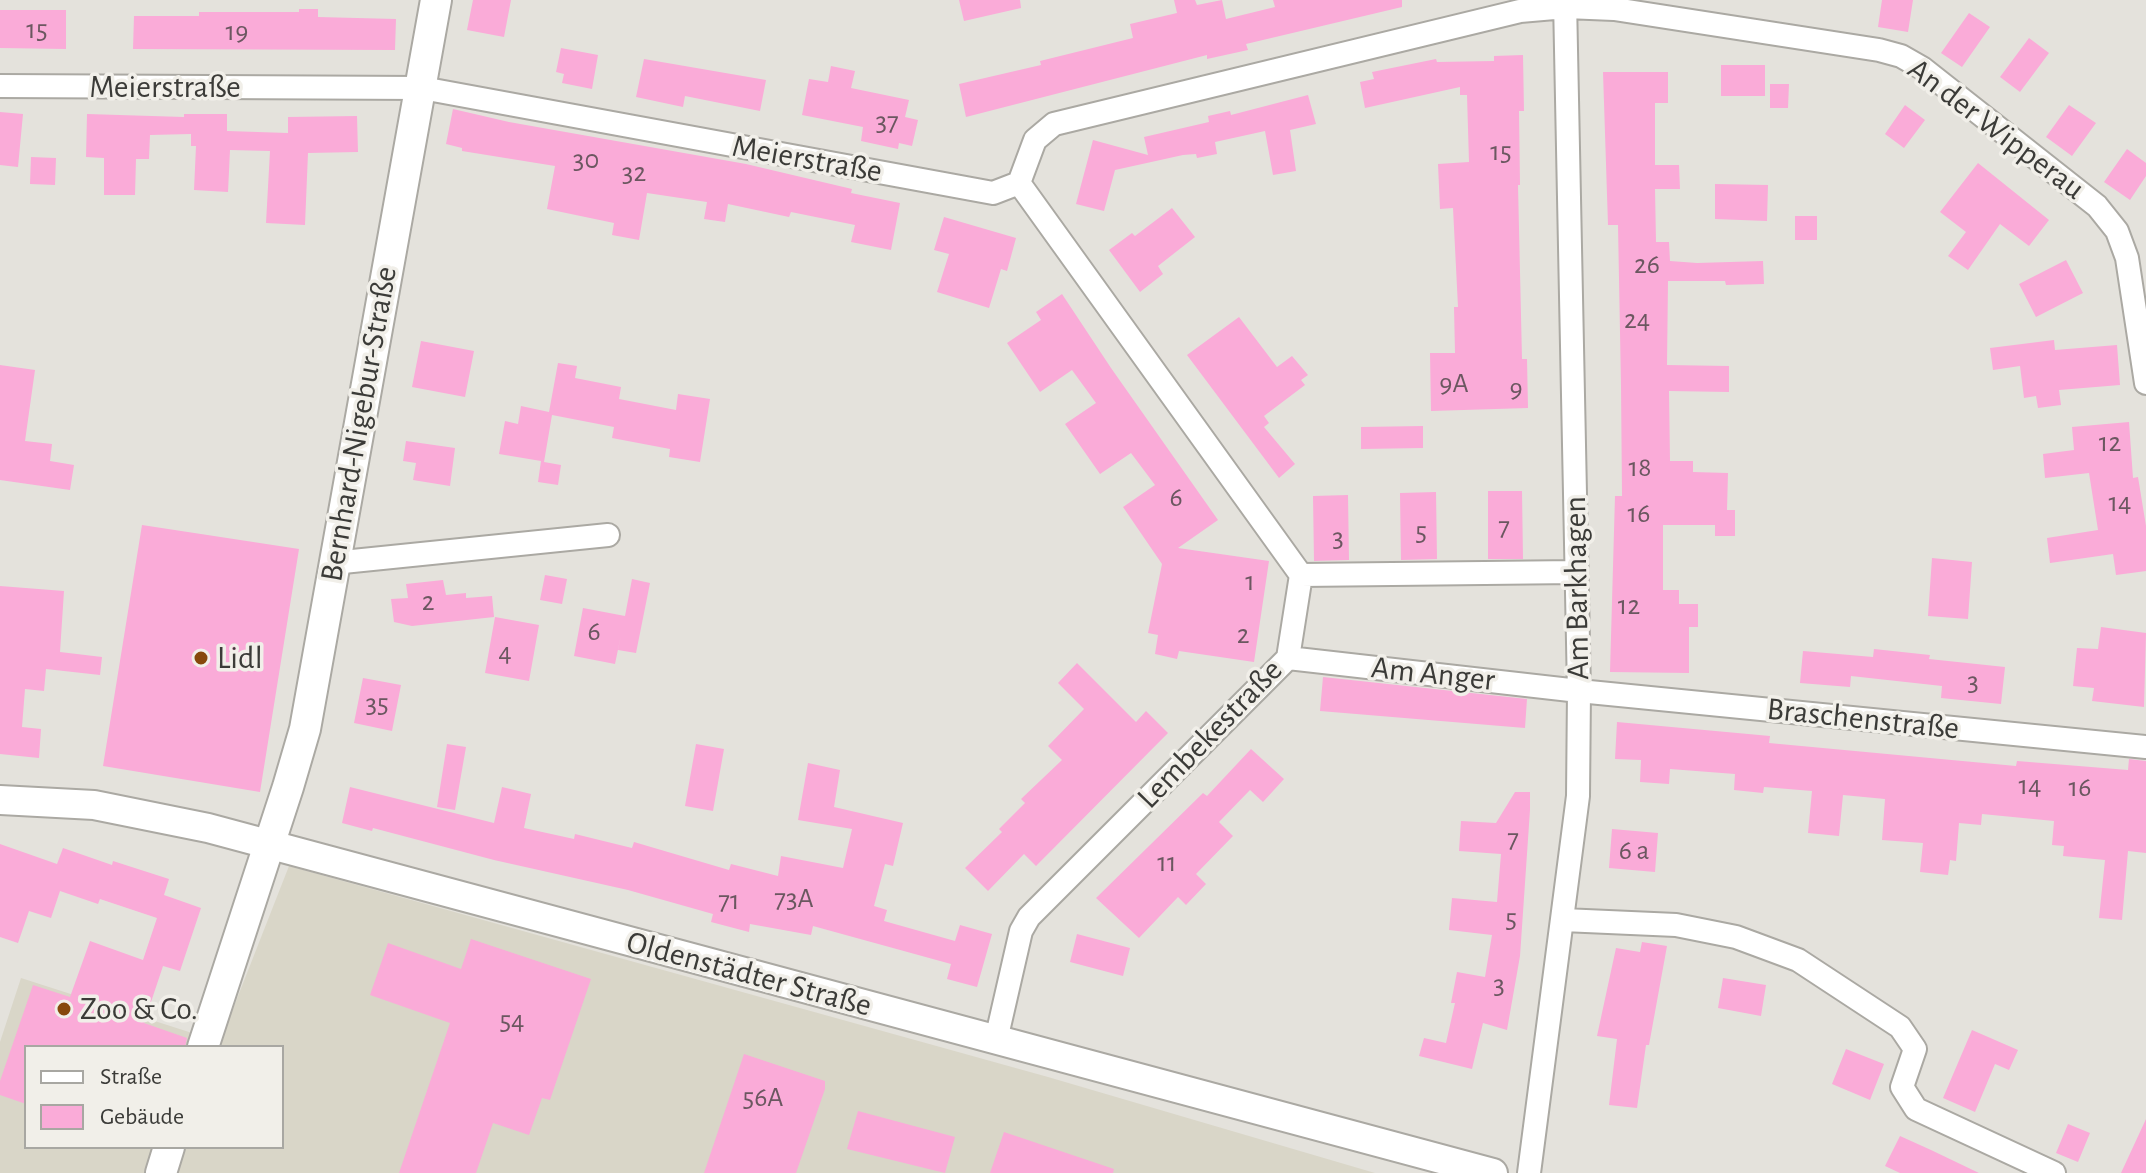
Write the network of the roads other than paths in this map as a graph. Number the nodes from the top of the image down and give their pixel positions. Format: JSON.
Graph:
{"nodes":[{"id":1,"x":436,"y":0,"type":"edge"},
{"id":2,"x":1565,"y":3,"type":"edge"},
{"id":3,"x":0,"y":86,"type":"edge"},
{"id":4,"x":422,"y":88,"type":"junction"},
{"id":5,"x":1019,"y":183,"type":"junction"},
{"id":6,"x":2146,"y":383,"type":"edge"},
{"id":7,"x":608,"y":535,"type":"dead end"},
{"id":8,"x":333,"y":563,"type":"junction"},
{"id":9,"x":1576,"y":572,"type":"junction"},
{"id":10,"x":1301,"y":575,"type":"junction"},
{"id":11,"x":1288,"y":658,"type":"junction"},
{"id":12,"x":1579,"y":691,"type":"junction"},
{"id":13,"x":2146,"y":747,"type":"edge"},
{"id":14,"x":0,"y":800,"type":"edge"},
{"id":15,"x":270,"y":844,"type":"junction"},
{"id":16,"x":1563,"y":920,"type":"junction"},
{"id":17,"x":996,"y":1040,"type":"junction"},
{"id":18,"x":204,"y":1045,"type":"edge"},
{"id":19,"x":168,"y":1149,"type":"edge"},
{"id":20,"x":161,"y":1173,"type":"edge"},
{"id":21,"x":1493,"y":1173,"type":"edge"},
{"id":22,"x":1529,"y":1173,"type":"edge"},
{"id":23,"x":2054,"y":1173,"type":"edge"}],
"edges":[{"from":1,"to":4,"type":"main road","name":"Bernhard-Nigebur-Straße"},
{"from":2,"to":5,"type":"street"},
{"from":2,"to":6,"type":"street","name":"An der Wipperau"},
{"from":2,"to":9,"type":"street","name":"Am Barkhagen"},
{"from":3,"to":4,"type":"street","name":"Meierstraße"},
{"from":4,"to":5,"type":"street","name":"Meierstraße"},
{"from":4,"to":8,"type":"main road","name":"Bernhard-Nigebur-Straße"},
{"from":5,"to":10,"type":"street"},
{"from":7,"to":8,"type":"street"},
{"from":8,"to":15,"type":"main road","name":"Bernhard-Nigebur-Straße"},
{"from":9,"to":10,"type":"street"},
{"from":9,"to":12,"type":"street","name":"Am Barkhagen"},
{"from":10,"to":11,"type":"street","name":"Lembekestraße"},
{"from":11,"to":12,"type":"street","name":"Am Anger"},
{"from":11,"to":17,"type":"street","name":"Lembekestraße"},
{"from":12,"to":13,"type":"street","name":"Braschenstraße"},
{"from":12,"to":16,"type":"street","name":"Am Barkhagen"},
{"from":14,"to":15,"type":"street","name":"Oldenstädter Straße"},
{"from":15,"to":17,"type":"street","name":"Oldenstädter Straße"},
{"from":15,"to":18,"type":"main road","name":"Bernhard-Nigebur-Straße"},
{"from":16,"to":22,"type":"street","name":"Am Barkhagen"},
{"from":16,"to":23,"type":"street"},
{"from":17,"to":21,"type":"street","name":"Oldenstädter Straße"},
{"from":19,"to":20,"type":"main road"}]}
